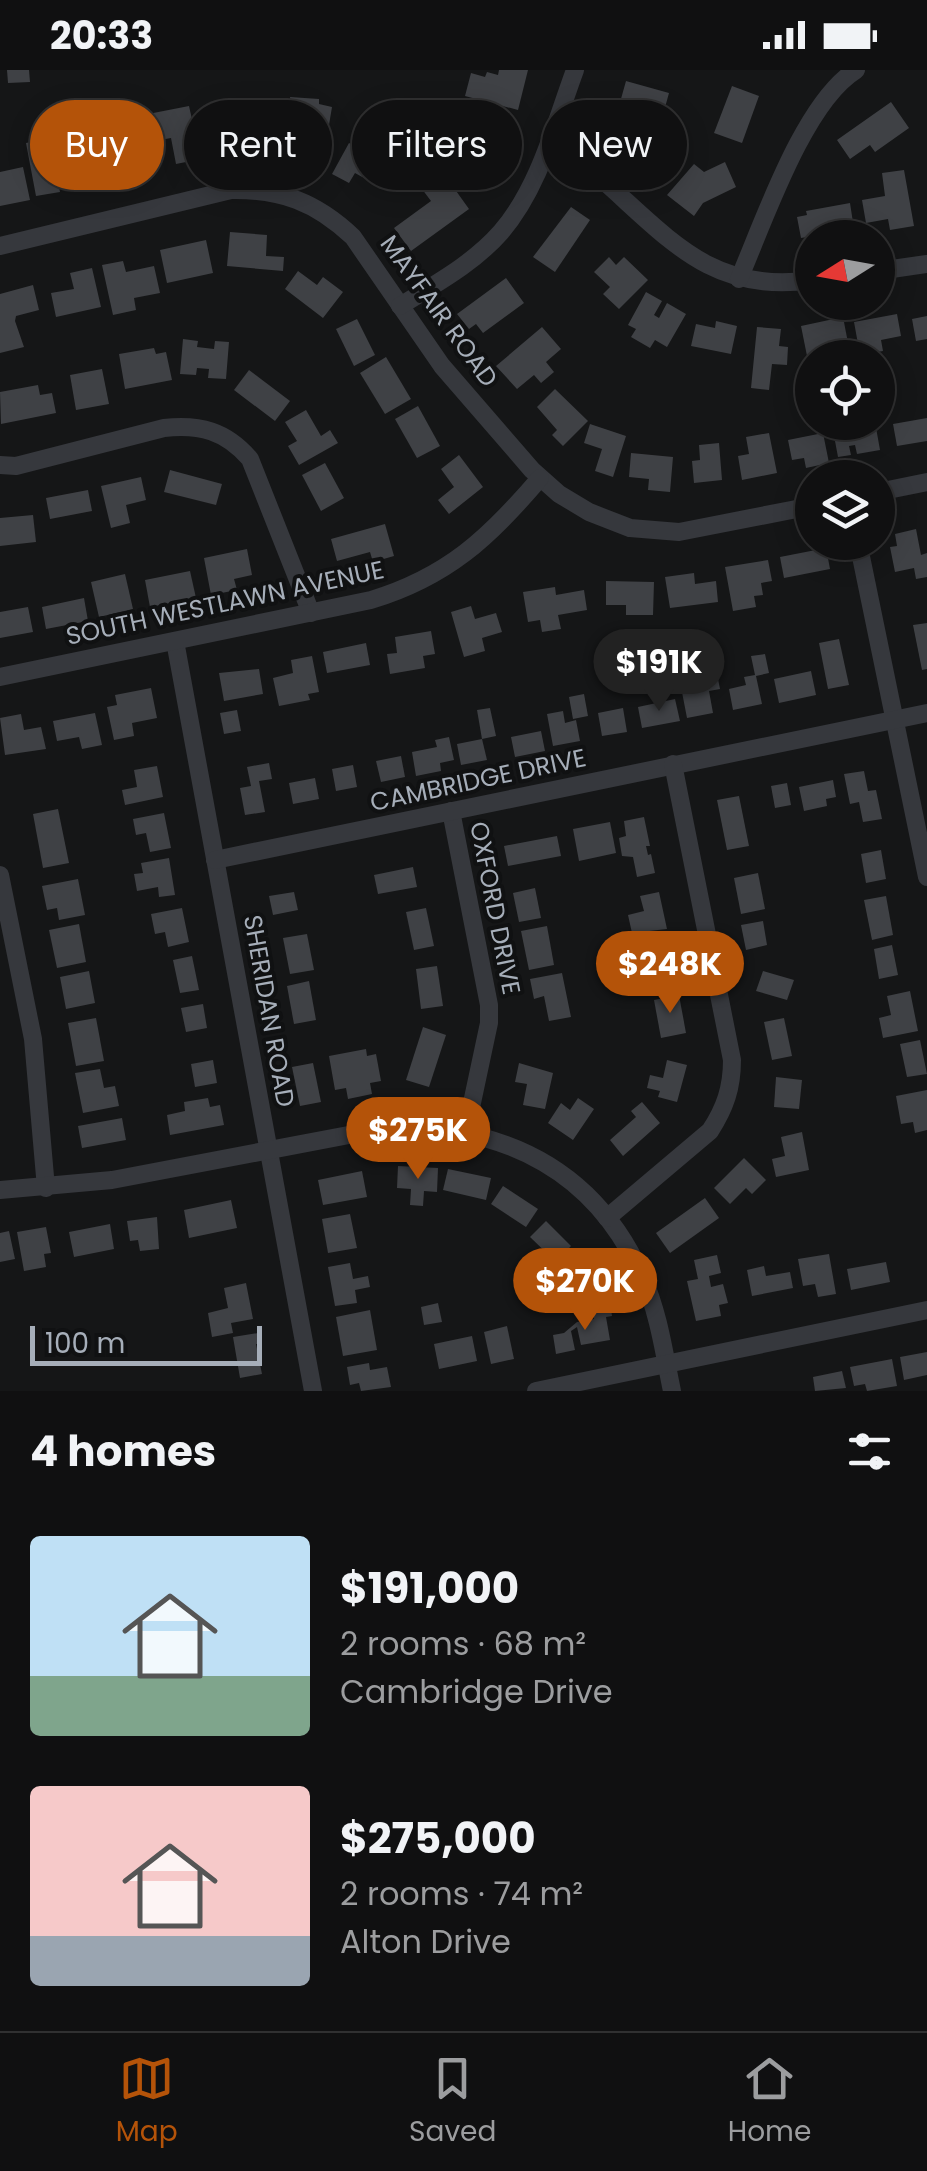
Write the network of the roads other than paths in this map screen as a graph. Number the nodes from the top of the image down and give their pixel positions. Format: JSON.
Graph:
{"nodes":[{"id":1,"x":576,"y":70,"type":"edge"},
{"id":2,"x":856,"y":70,"type":"edge"},
{"id":3,"x":565,"y":100,"type":"edge"},
{"id":4,"x":542,"y":159,"type":"edge"},
{"id":5,"x":612,"y":190,"type":"edge"},
{"id":6,"x":0,"y":246,"type":"edge"},
{"id":7,"x":927,"y":264,"type":"edge"},
{"id":8,"x":895,"y":269,"type":"edge"},
{"id":9,"x":739,"y":279,"type":"junction"},
{"id":10,"x":795,"y":282,"type":"edge"},
{"id":11,"x":400,"y":306,"type":"junction"},
{"id":12,"x":0,"y":465,"type":"edge"},
{"id":13,"x":540,"y":478,"type":"junction"},
{"id":14,"x":927,"y":482,"type":"edge"},
{"id":15,"x":895,"y":489,"type":"edge"},
{"id":16,"x":795,"y":510,"type":"edge"},
{"id":17,"x":862,"y":560,"type":"edge"},
{"id":18,"x":311,"y":613,"type":"junction"},
{"id":19,"x":176,"y":640,"type":"junction"},
{"id":20,"x":0,"y":677,"type":"edge"},
{"id":21,"x":927,"y":713,"type":"edge"},
{"id":22,"x":894,"y":720,"type":"junction"},
{"id":23,"x":673,"y":764,"type":"junction"},
{"id":24,"x":451,"y":811,"type":"junction"},
{"id":25,"x":215,"y":860,"type":"junction"},
{"id":26,"x":0,"y":875,"type":"edge"},
{"id":27,"x":927,"y":877,"type":"edge"},
{"id":28,"x":466,"y":1131,"type":"junction"},
{"id":29,"x":268,"y":1150,"type":"junction"},
{"id":30,"x":46,"y":1188,"type":"junction"},
{"id":31,"x":0,"y":1190,"type":"edge"},
{"id":32,"x":607,"y":1218,"type":"junction"},
{"id":33,"x":927,"y":1310,"type":"edge"},
{"id":34,"x":666,"y":1364,"type":"junction"},
{"id":35,"x":313,"y":1391,"type":"edge"},
{"id":36,"x":536,"y":1391,"type":"edge"},
{"id":37,"x":672,"y":1391,"type":"edge"}],
"edges":[{"from":1,"to":3,"type":"street"},
{"from":2,"to":9,"type":"street"},
{"from":4,"to":11,"type":"street"},
{"from":5,"to":9,"type":"street"},
{"from":6,"to":11,"type":"street","name":"MAYFAIR ROAD"},
{"from":7,"to":8,"type":"street"},
{"from":9,"to":10,"type":"street"},
{"from":11,"to":13,"type":"street","name":"MAYFAIR ROAD"},
{"from":12,"to":18,"type":"street"},
{"from":13,"to":16,"type":"street","name":"MAYFAIR ROAD"},
{"from":13,"to":18,"type":"street","name":"SOUTH WESTLAWN AVENUE"},
{"from":14,"to":15,"type":"street"},
{"from":17,"to":22,"type":"street"},
{"from":18,"to":19,"type":"street","name":"SOUTH WESTLAWN AVENUE"},
{"from":19,"to":20,"type":"street","name":"SOUTH WESTLAWN AVENUE"},
{"from":19,"to":25,"type":"street","name":"SHERIDAN ROAD"},
{"from":21,"to":22,"type":"street","name":"CAMBRIDGE DRIVE"},
{"from":22,"to":23,"type":"street","name":"CAMBRIDGE DRIVE"},
{"from":22,"to":27,"type":"street"},
{"from":23,"to":24,"type":"street","name":"CAMBRIDGE DRIVE"},
{"from":23,"to":32,"type":"street"},
{"from":24,"to":25,"type":"street","name":"CAMBRIDGE DRIVE"},
{"from":24,"to":28,"type":"street","name":"OXFORD DRIVE"},
{"from":25,"to":29,"type":"street","name":"SHERIDAN ROAD"},
{"from":26,"to":30,"type":"street"},
{"from":28,"to":29,"type":"street"},
{"from":28,"to":32,"type":"street"},
{"from":29,"to":30,"type":"street"},
{"from":29,"to":35,"type":"street","name":"SHERIDAN ROAD"},
{"from":30,"to":31,"type":"street"},
{"from":32,"to":34,"type":"street"},
{"from":33,"to":34,"type":"street"},
{"from":34,"to":36,"type":"street"},
{"from":34,"to":37,"type":"street"}]}
